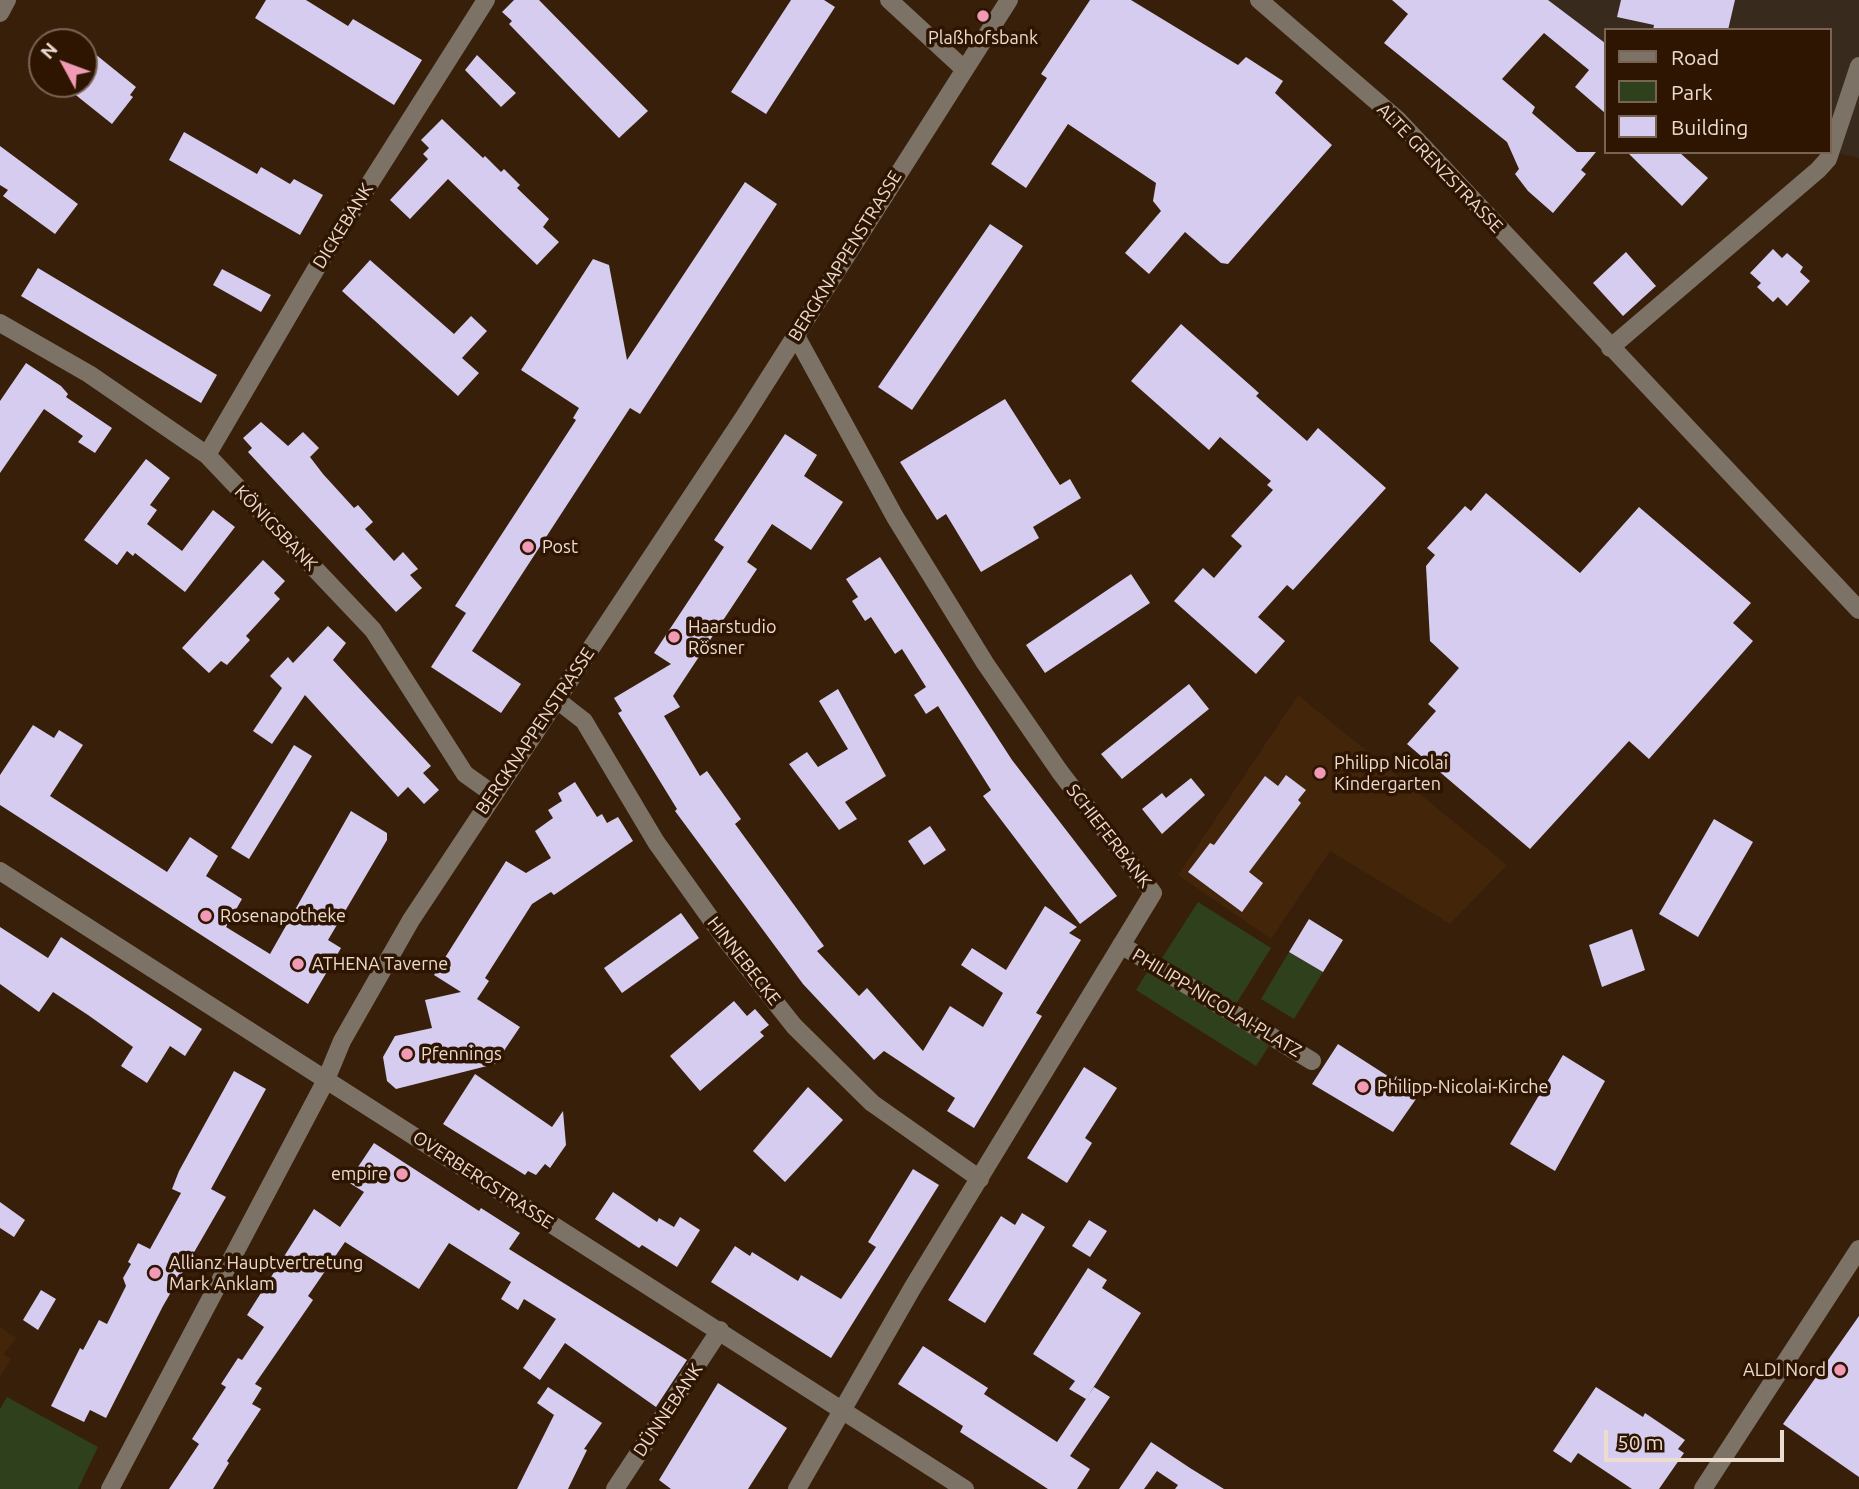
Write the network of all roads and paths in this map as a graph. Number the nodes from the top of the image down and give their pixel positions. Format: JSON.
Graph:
{"nodes":[{"id":1,"x":7,"y":0,"type":"edge"},
{"id":2,"x":486,"y":0,"type":"edge"},
{"id":3,"x":889,"y":0,"type":"edge"},
{"id":4,"x":1009,"y":0,"type":"edge"},
{"id":5,"x":1259,"y":0,"type":"edge"},
{"id":6,"x":0,"y":13,"type":"edge"},
{"id":7,"x":1859,"y":66,"type":"edge"},
{"id":8,"x":964,"y":69,"type":"junction"},
{"id":9,"x":1831,"y":150,"type":"edge"},
{"id":10,"x":1830,"y":154,"type":"edge"},
{"id":11,"x":0,"y":323,"type":"edge"},
{"id":12,"x":795,"y":334,"type":"junction"},
{"id":13,"x":1610,"y":348,"type":"junction"},
{"id":14,"x":206,"y":455,"type":"junction"},
{"id":15,"x":1859,"y":610,"type":"edge"},
{"id":16,"x":556,"y":700,"type":"junction"},
{"id":17,"x":493,"y":794,"type":"junction"},
{"id":18,"x":0,"y":871,"type":"edge"},
{"id":19,"x":1121,"y":945,"type":"junction"},
{"id":20,"x":1312,"y":1061,"type":"dead end"},
{"id":21,"x":325,"y":1082,"type":"junction"},
{"id":22,"x":980,"y":1179,"type":"junction"},
{"id":23,"x":1859,"y":1248,"type":"edge"},
{"id":24,"x":720,"y":1330,"type":"junction"},
{"id":25,"x":842,"y":1411,"type":"junction"},
{"id":26,"x":110,"y":1489,"type":"edge"},
{"id":27,"x":615,"y":1489,"type":"edge"},
{"id":28,"x":797,"y":1489,"type":"edge"},
{"id":29,"x":965,"y":1489,"type":"edge"},
{"id":30,"x":1703,"y":1489,"type":"edge"}],
"edges":[{"from":1,"to":6,"type":"street"},
{"from":2,"to":14,"type":"street","name":"DICKEBANK"},
{"from":3,"to":8,"type":"street"},
{"from":4,"to":8,"type":"street","name":"BERGKNAPPENSTRASSE"},
{"from":5,"to":13,"type":"street","name":"ALTE GRENZSTRASSE"},
{"from":7,"to":9,"type":"street"},
{"from":8,"to":12,"type":"street","name":"BERGKNAPPENSTRASSE"},
{"from":10,"to":13,"type":"street"},
{"from":11,"to":14,"type":"street","name":"KÖNIGSBANK"},
{"from":12,"to":16,"type":"street","name":"BERGKNAPPENSTRASSE"},
{"from":12,"to":19,"type":"street","name":"SCHIEFERBANK"},
{"from":13,"to":15,"type":"street","name":"ALTE GRENZSTRASSE"},
{"from":14,"to":17,"type":"street","name":"KÖNIGSBANK"},
{"from":16,"to":17,"type":"street","name":"BERGKNAPPENSTRASSE"},
{"from":16,"to":22,"type":"street","name":"HINNEBECKE"},
{"from":17,"to":21,"type":"street","name":"BERGKNAPPENSTRASSE"},
{"from":18,"to":21,"type":"street","name":"OVERBERGSTRASSE"},
{"from":19,"to":20,"type":"street","name":"PHILIPP-NICOLAI-PLATZ"},
{"from":19,"to":22,"type":"street","name":"SCHIEFERBANK"},
{"from":21,"to":24,"type":"street","name":"OVERBERGSTRASSE"},
{"from":21,"to":26,"type":"street","name":"BERGKNAPPENSTRASSE"},
{"from":22,"to":25,"type":"street","name":"SCHIEFERBANK"},
{"from":23,"to":30,"type":"street"},
{"from":24,"to":25,"type":"street","name":"OVERBERGSTRASSE"},
{"from":24,"to":27,"type":"street","name":"DÜNNEBANK"},
{"from":25,"to":28,"type":"street","name":"SCHIEFERBANK"},
{"from":25,"to":29,"type":"street","name":"OVERBERGSTRASSE"}]}
